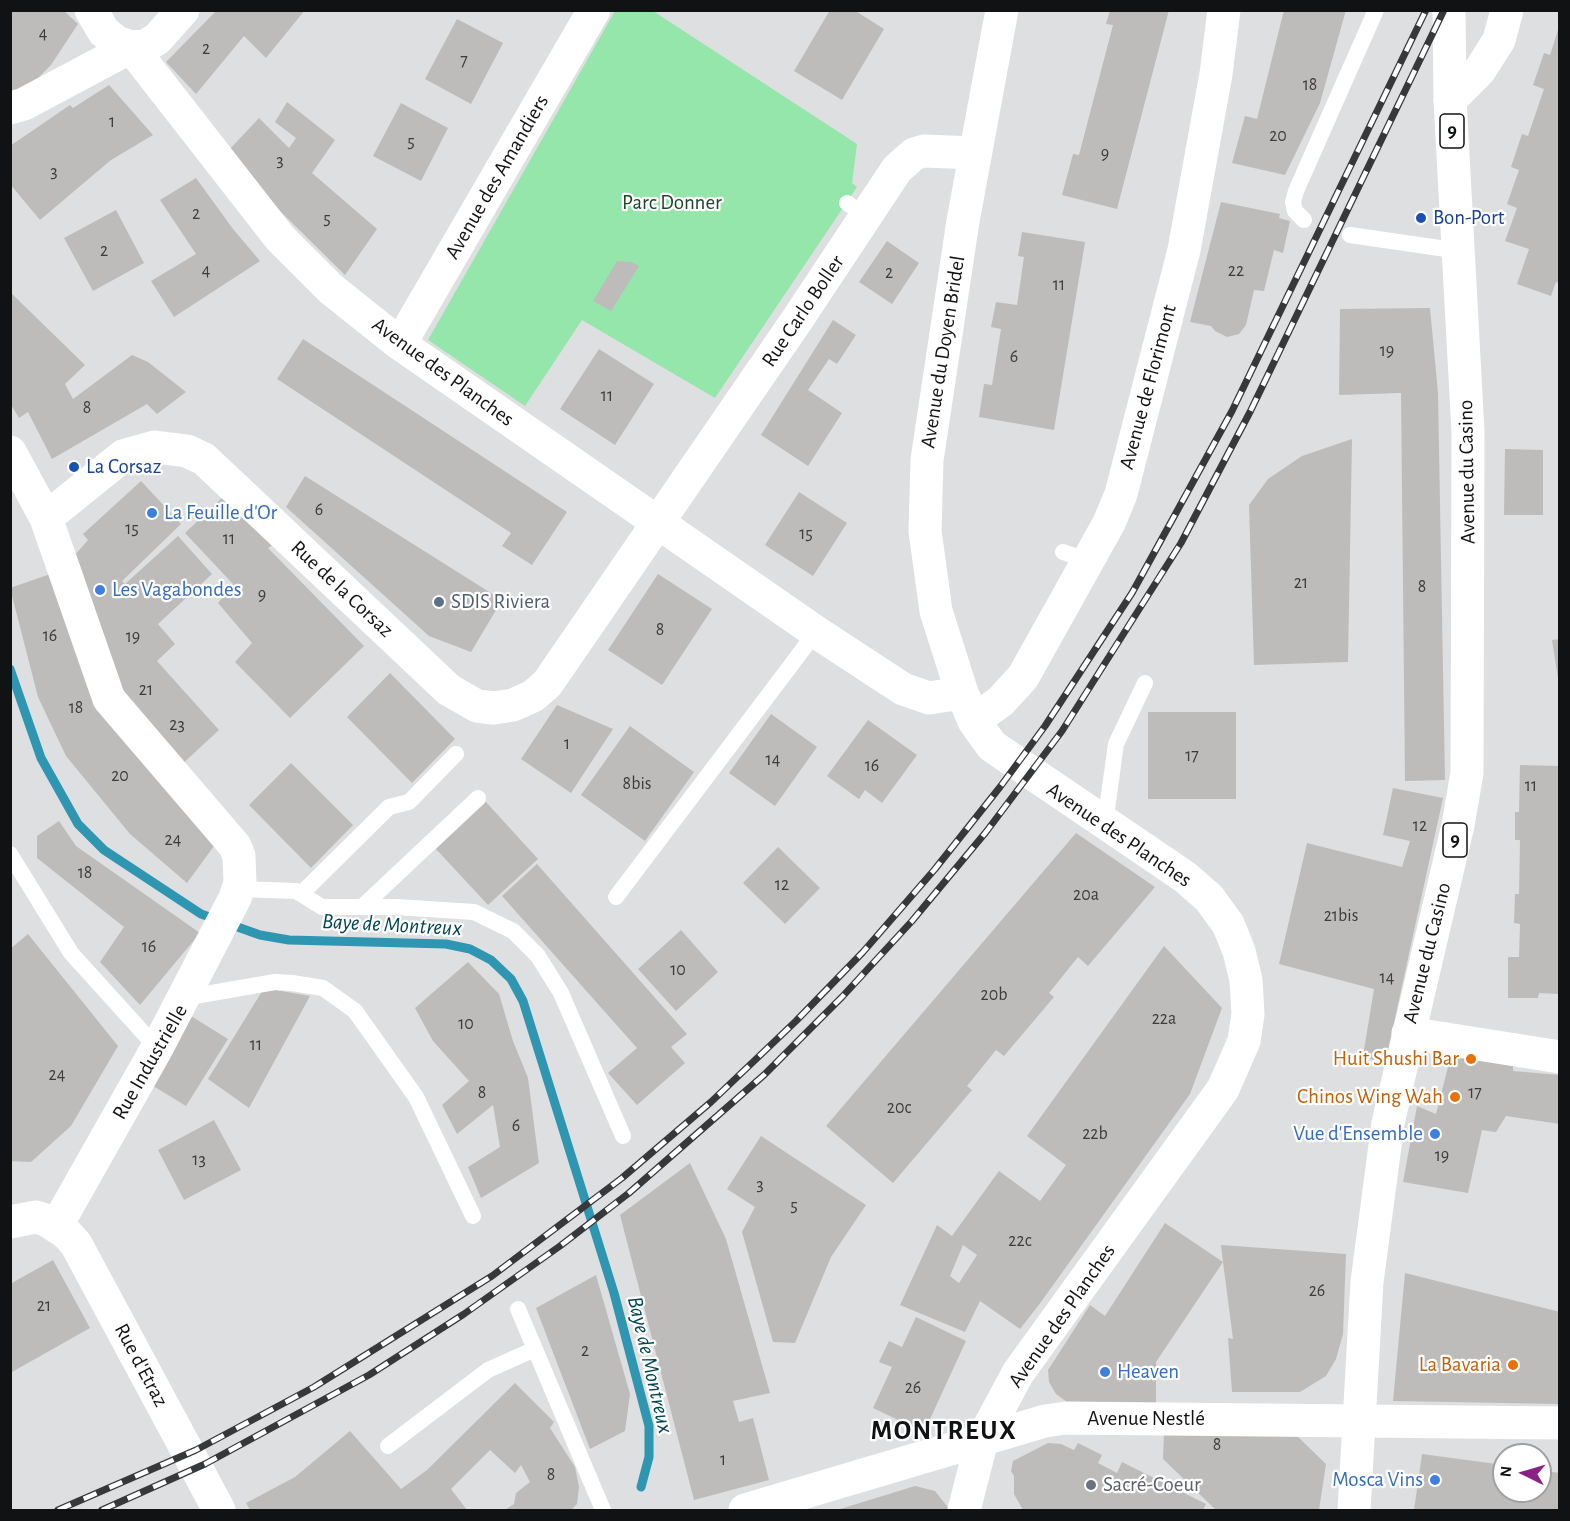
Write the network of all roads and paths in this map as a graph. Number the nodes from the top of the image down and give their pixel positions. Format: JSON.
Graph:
{"nodes":[{"id":1,"x":91,"y":10,"type":"edge"},
{"id":2,"x":183,"y":10,"type":"edge"},
{"id":3,"x":594,"y":10,"type":"edge"},
{"id":4,"x":1002,"y":10,"type":"edge"},
{"id":5,"x":1224,"y":10,"type":"edge"},
{"id":6,"x":1376,"y":10,"type":"edge"},
{"id":7,"x":1449,"y":10,"type":"edge"},
{"id":8,"x":1507,"y":10,"type":"edge"},
{"id":9,"x":131,"y":47,"type":"junction"},
{"id":10,"x":1450,"y":100,"type":"junction"},
{"id":11,"x":10,"y":108,"type":"edge"},
{"id":12,"x":975,"y":153,"type":"junction"},
{"id":13,"x":1304,"y":220,"type":"dead end"},
{"id":14,"x":1350,"y":235,"type":"dead end"},
{"id":15,"x":1460,"y":250,"type":"junction"},
{"id":16,"x":400,"y":344,"type":"junction"},
{"id":17,"x":10,"y":452,"type":"edge"},
{"id":18,"x":46,"y":518,"type":"junction"},
{"id":19,"x":658,"y":521,"type":"junction"},
{"id":20,"x":816,"y":632,"type":"junction"},
{"id":21,"x":1145,"y":683,"type":"dead end"},
{"id":22,"x":968,"y":707,"type":"junction"},
{"id":23,"x":456,"y":754,"type":"dead end"},
{"id":24,"x":478,"y":798,"type":"dead end"},
{"id":25,"x":1105,"y":824,"type":"junction"},
{"id":26,"x":10,"y":854,"type":"edge"},
{"id":27,"x":236,"y":894,"type":"junction"},
{"id":28,"x":302,"y":894,"type":"junction"},
{"id":29,"x":616,"y":897,"type":"dead end"},
{"id":30,"x":362,"y":907,"type":"junction"},
{"id":31,"x":183,"y":998,"type":"junction"},
{"id":32,"x":1408,"y":1033,"type":"junction"},
{"id":33,"x":157,"y":1048,"type":"junction"},
{"id":34,"x":1560,"y":1058,"type":"edge"},
{"id":35,"x":623,"y":1136,"type":"dead end"},
{"id":36,"x":473,"y":1216,"type":"dead end"},
{"id":37,"x":10,"y":1222,"type":"edge"},
{"id":38,"x":57,"y":1225,"type":"junction"},
{"id":39,"x":518,"y":1309,"type":"dead end"},
{"id":40,"x":535,"y":1349,"type":"junction"},
{"id":41,"x":1359,"y":1421,"type":"junction"},
{"id":42,"x":1560,"y":1424,"type":"edge"},
{"id":43,"x":982,"y":1440,"type":"junction"},
{"id":44,"x":388,"y":1446,"type":"dead end"},
{"id":45,"x":214,"y":1503,"type":"edge"},
{"id":46,"x":603,"y":1510,"type":"edge"},
{"id":47,"x":745,"y":1510,"type":"edge"},
{"id":48,"x":964,"y":1510,"type":"edge"},
{"id":49,"x":1354,"y":1510,"type":"edge"}],
"edges":[{"from":1,"to":9,"type":"street"},
{"from":2,"to":9,"type":"street"},
{"from":3,"to":16,"type":"street","name":"Avenue des Amandiers"},
{"from":4,"to":12,"type":"street","name":"Avenue du Doyen Bridel"},
{"from":5,"to":22,"type":"street","name":"Avenue de Florimont"},
{"from":6,"to":13,"type":"lane"},
{"from":7,"to":10,"type":"street","number":"9"},
{"from":8,"to":10,"type":"street"},
{"from":9,"to":11,"type":"street"},
{"from":9,"to":16,"type":"street","name":"Avenue des Planches"},
{"from":10,"to":15,"type":"street","number":"9"},
{"from":12,"to":19,"type":"street","name":"Rue Carlo Boller"},
{"from":12,"to":22,"type":"street","name":"Avenue du Doyen Bridel"},
{"from":14,"to":15,"type":"lane"},
{"from":15,"to":32,"type":"street","name":"Avenue du Casino","number":"9"},
{"from":16,"to":19,"type":"street","name":"Avenue des Planches"},
{"from":17,"to":18,"type":"street"},
{"from":18,"to":19,"type":"street","name":"Rue de la Corsaz"},
{"from":18,"to":27,"type":"street"},
{"from":19,"to":20,"type":"street","name":"Avenue des Planches"},
{"from":20,"to":22,"type":"street","name":"Avenue des Planches"},
{"from":20,"to":29,"type":"lane"},
{"from":21,"to":25,"type":"lane"},
{"from":22,"to":25,"type":"street","name":"Avenue des Planches"},
{"from":23,"to":28,"type":"lane"},
{"from":24,"to":30,"type":"lane"},
{"from":25,"to":43,"type":"street","name":"Avenue des Planches"},
{"from":26,"to":33,"type":"lane"},
{"from":27,"to":28,"type":"lane"},
{"from":27,"to":31,"type":"street"},
{"from":28,"to":30,"type":"lane"},
{"from":30,"to":35,"type":"lane"},
{"from":31,"to":33,"type":"street","name":"Rue Industrielle"},
{"from":31,"to":36,"type":"lane","name":"Rue Industrielle"},
{"from":32,"to":34,"type":"street"},
{"from":32,"to":41,"type":"street","name":"Avenue du Casino","number":"9"},
{"from":33,"to":38,"type":"street","name":"Rue Industrielle"},
{"from":37,"to":38,"type":"street"},
{"from":38,"to":45,"type":"street","name":"Rue d'Etraz"},
{"from":39,"to":40,"type":"lane"},
{"from":40,"to":44,"type":"lane"},
{"from":40,"to":46,"type":"lane"},
{"from":41,"to":42,"type":"street","name":"Avenue Nestlé"},
{"from":41,"to":43,"type":"street","name":"Avenue Nestlé"},
{"from":41,"to":49,"type":"street","name":"Avenue du Casino","number":"9"},
{"from":43,"to":47,"type":"street","name":"Avenue Nestlé"},
{"from":43,"to":48,"type":"street","name":"Avenue des Planches"}]}
